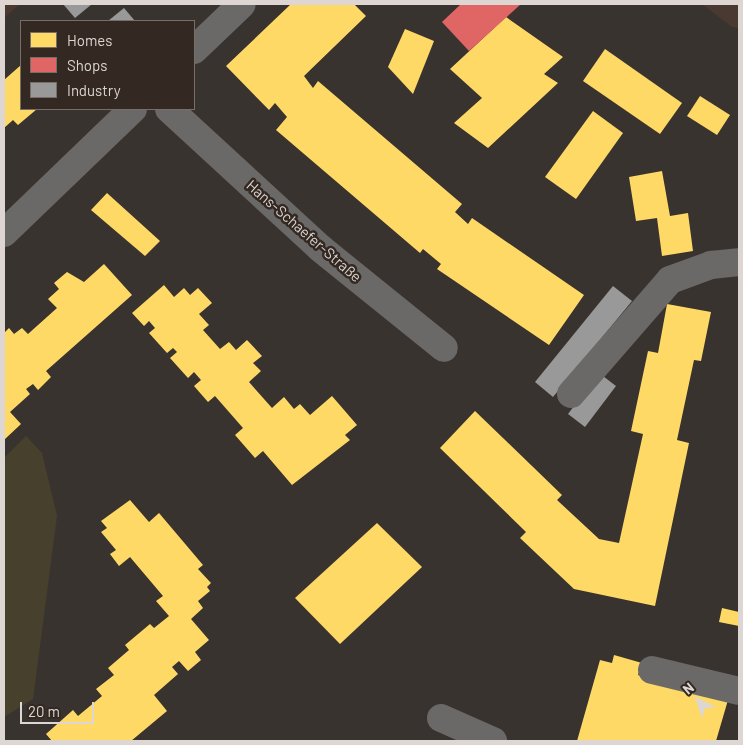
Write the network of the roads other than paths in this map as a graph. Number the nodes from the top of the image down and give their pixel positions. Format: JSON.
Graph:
{"nodes":[{"id":1,"x":242,"y":4,"type":"edge"},
{"id":2,"x":195,"y":49,"type":"edge"},
{"id":3,"x":132,"y":110,"type":"edge"},
{"id":4,"x":170,"y":110,"type":"edge"},
{"id":5,"x":4,"y":233,"type":"edge"},
{"id":6,"x":739,"y":262,"type":"edge"},
{"id":7,"x":444,"y":348,"type":"dead end"},
{"id":8,"x":571,"y":394,"type":"dead end"},
{"id":9,"x":652,"y":670,"type":"dead end"},
{"id":10,"x":739,"y":691,"type":"edge"},
{"id":11,"x":441,"y":718,"type":"dead end"},
{"id":12,"x":493,"y":741,"type":"edge"}],
"edges":[{"from":1,"to":2,"type":"street"},
{"from":3,"to":5,"type":"street"},
{"from":4,"to":7,"type":"street","name":"Hans-Schaefer-Straße"},
{"from":6,"to":8,"type":"street"},
{"from":9,"to":10,"type":"street"},
{"from":11,"to":12,"type":"street"}]}
